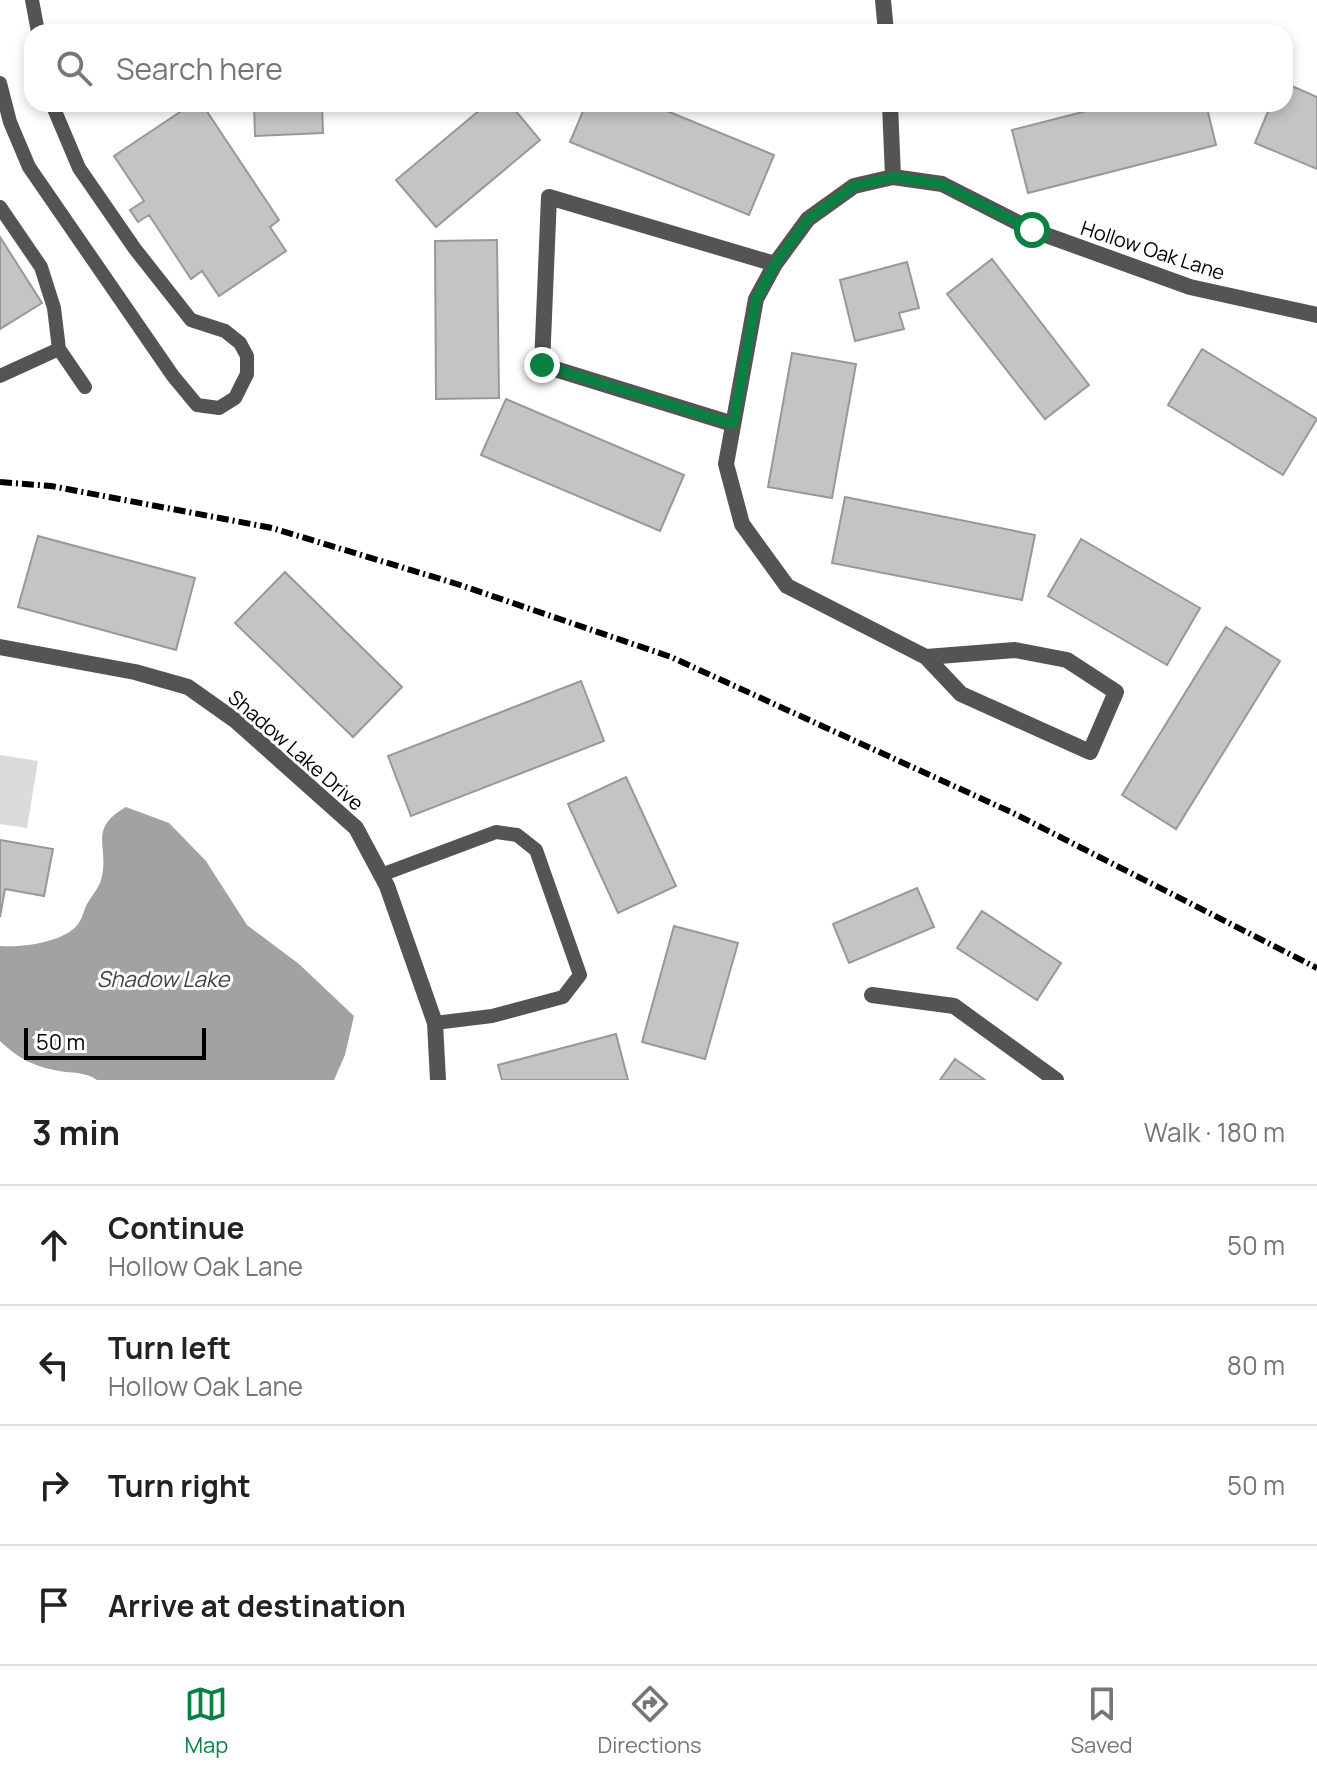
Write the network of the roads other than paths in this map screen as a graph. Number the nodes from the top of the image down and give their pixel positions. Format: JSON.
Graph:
{"nodes":[{"id":1,"x":32,"y":0,"type":"edge"},
{"id":2,"x":883,"y":0,"type":"edge"},
{"id":3,"x":36,"y":24,"type":"edge"},
{"id":4,"x":885,"y":24,"type":"edge"},
{"id":5,"x":0,"y":83,"type":"edge"},
{"id":6,"x":55,"y":112,"type":"edge"},
{"id":7,"x":890,"y":112,"type":"edge"},
{"id":8,"x":893,"y":177,"type":"junction"},
{"id":9,"x":0,"y":207,"type":"edge"},
{"id":10,"x":775,"y":264,"type":"junction"},
{"id":11,"x":1317,"y":315,"type":"edge"},
{"id":12,"x":59,"y":349,"type":"junction"},
{"id":13,"x":0,"y":376,"type":"edge"},
{"id":14,"x":85,"y":387,"type":"dead end"},
{"id":15,"x":733,"y":424,"type":"junction"},
{"id":16,"x":0,"y":647,"type":"edge"},
{"id":17,"x":926,"y":657,"type":"junction"},
{"id":18,"x":381,"y":875,"type":"junction"},
{"id":19,"x":872,"y":995,"type":"dead end"},
{"id":20,"x":435,"y":1023,"type":"junction"},
{"id":21,"x":438,"y":1080,"type":"edge"},
{"id":22,"x":1056,"y":1080,"type":"edge"}],
"edges":[{"from":1,"to":3,"type":"lane"},
{"from":2,"to":4,"type":"street"},
{"from":5,"to":6,"type":"lane"},
{"from":7,"to":8,"type":"street"},
{"from":8,"to":10,"type":"street","name":"Hollow Oak Lane"},
{"from":8,"to":11,"type":"street","name":"Hollow Oak Lane"},
{"from":9,"to":12,"type":"lane"},
{"from":10,"to":15,"type":"street","name":"Hollow Oak Lane"},
{"from":10,"to":15,"type":"street"},
{"from":12,"to":13,"type":"lane"},
{"from":12,"to":14,"type":"lane"},
{"from":15,"to":17,"type":"street","name":"Hollow Oak Lane"},
{"from":16,"to":18,"type":"street","name":"Shadow Lake Drive"},
{"from":17,"to":17,"type":"street","name":"Hollow Oak Lane"},
{"from":18,"to":20,"type":"street","name":"Shadow Lake Drive"},
{"from":18,"to":20,"type":"lane"},
{"from":19,"to":22,"type":"street"},
{"from":20,"to":21,"type":"street","name":"Shadow Lake Drive"}]}
